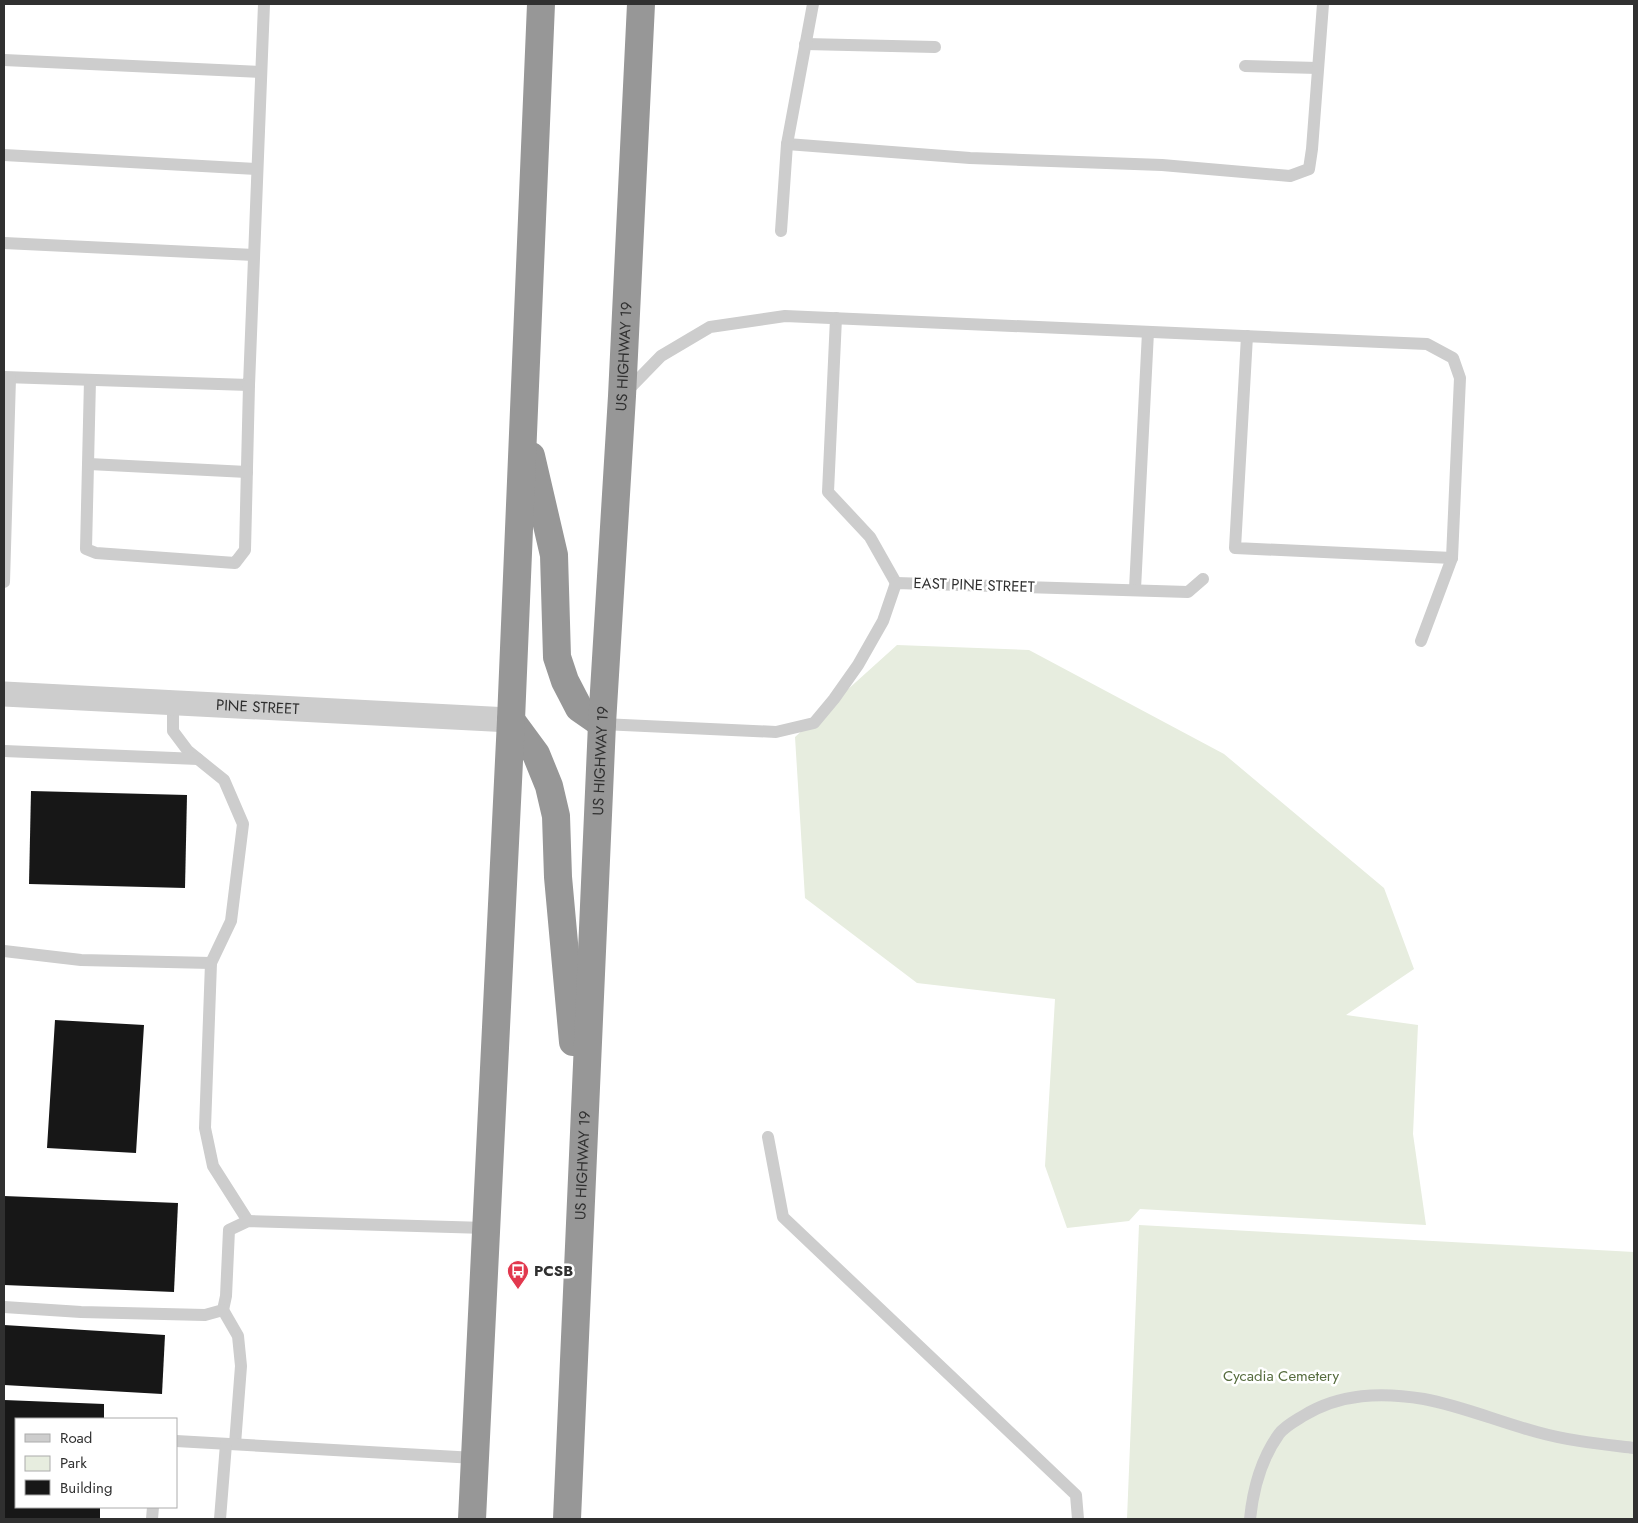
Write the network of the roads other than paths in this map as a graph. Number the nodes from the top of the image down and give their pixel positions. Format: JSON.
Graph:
{"nodes":[{"id":1,"x":264,"y":4,"type":"edge"},
{"id":2,"x":541,"y":4,"type":"edge"},
{"id":3,"x":641,"y":4,"type":"edge"},
{"id":4,"x":813,"y":4,"type":"edge"},
{"id":5,"x":1323,"y":4,"type":"edge"},
{"id":6,"x":805,"y":44,"type":"junction"},
{"id":7,"x":936,"y":47,"type":"dead end"},
{"id":8,"x":4,"y":60,"type":"edge"},
{"id":9,"x":1245,"y":66,"type":"dead end"},
{"id":10,"x":1318,"y":68,"type":"junction"},
{"id":11,"x":261,"y":72,"type":"junction"},
{"id":12,"x":787,"y":144,"type":"junction"},
{"id":13,"x":4,"y":155,"type":"edge"},
{"id":14,"x":257,"y":169,"type":"junction"},
{"id":15,"x":781,"y":231,"type":"dead end"},
{"id":16,"x":4,"y":243,"type":"edge"},
{"id":17,"x":254,"y":255,"type":"junction"},
{"id":18,"x":836,"y":318,"type":"junction"},
{"id":19,"x":1148,"y":332,"type":"junction"},
{"id":20,"x":1247,"y":336,"type":"junction"},
{"id":21,"x":7,"y":378,"type":"edge"},
{"id":22,"x":90,"y":380,"type":"junction"},
{"id":23,"x":249,"y":385,"type":"junction"},
{"id":24,"x":622,"y":396,"type":"junction"},
{"id":25,"x":523,"y":421,"type":"junction"},
{"id":26,"x":88,"y":464,"type":"junction"},
{"id":27,"x":247,"y":472,"type":"junction"},
{"id":28,"x":1452,"y":558,"type":"junction"},
{"id":29,"x":1202,"y":579,"type":"dead end"},
{"id":30,"x":4,"y":582,"type":"edge"},
{"id":31,"x":896,"y":583,"type":"junction"},
{"id":32,"x":1135,"y":589,"type":"junction"},
{"id":33,"x":1421,"y":640,"type":"dead end"},
{"id":34,"x":4,"y":694,"type":"edge"},
{"id":35,"x":173,"y":703,"type":"junction"},
{"id":36,"x":511,"y":720,"type":"junction"},
{"id":37,"x":602,"y":724,"type":"junction"},
{"id":38,"x":4,"y":752,"type":"edge"},
{"id":39,"x":198,"y":759,"type":"junction"},
{"id":40,"x":4,"y":951,"type":"edge"},
{"id":41,"x":211,"y":963,"type":"junction"},
{"id":42,"x":768,"y":1137,"type":"dead end"},
{"id":43,"x":583,"y":1146,"type":"junction"},
{"id":44,"x":248,"y":1221,"type":"junction"},
{"id":45,"x":486,"y":1228,"type":"junction"},
{"id":46,"x":4,"y":1307,"type":"edge"},
{"id":47,"x":223,"y":1310,"type":"junction"},
{"id":48,"x":178,"y":1441,"type":"edge"},
{"id":49,"x":230,"y":1444,"type":"junction"},
{"id":50,"x":1634,"y":1448,"type":"edge"},
{"id":51,"x":475,"y":1458,"type":"junction"},
{"id":52,"x":220,"y":1519,"type":"edge"},
{"id":53,"x":472,"y":1519,"type":"edge"},
{"id":54,"x":567,"y":1519,"type":"edge"},
{"id":55,"x":1078,"y":1519,"type":"edge"},
{"id":56,"x":1250,"y":1519,"type":"edge"}],
"edges":[{"from":1,"to":11,"type":"lane"},
{"from":2,"to":25,"type":"highway"},
{"from":3,"to":24,"type":"highway","name":"US HIGHWAY 19"},
{"from":4,"to":6,"type":"lane"},
{"from":5,"to":10,"type":"lane"},
{"from":6,"to":7,"type":"lane"},
{"from":6,"to":12,"type":"lane"},
{"from":8,"to":11,"type":"lane"},
{"from":9,"to":10,"type":"lane"},
{"from":10,"to":12,"type":"lane"},
{"from":11,"to":14,"type":"lane"},
{"from":12,"to":15,"type":"lane"},
{"from":13,"to":14,"type":"lane"},
{"from":14,"to":17,"type":"lane"},
{"from":16,"to":17,"type":"lane"},
{"from":17,"to":23,"type":"lane"},
{"from":18,"to":19,"type":"lane"},
{"from":18,"to":24,"type":"lane"},
{"from":18,"to":31,"type":"lane"},
{"from":19,"to":20,"type":"lane"},
{"from":19,"to":32,"type":"lane"},
{"from":20,"to":28,"type":"lane"},
{"from":20,"to":28,"type":"lane"},
{"from":21,"to":22,"type":"lane"},
{"from":21,"to":30,"type":"lane"},
{"from":22,"to":23,"type":"lane"},
{"from":22,"to":26,"type":"lane"},
{"from":23,"to":27,"type":"lane"},
{"from":24,"to":37,"type":"highway","name":"US HIGHWAY 19"},
{"from":25,"to":36,"type":"highway"},
{"from":25,"to":37,"type":"highway"},
{"from":26,"to":27,"type":"lane"},
{"from":26,"to":27,"type":"lane"},
{"from":28,"to":33,"type":"lane"},
{"from":29,"to":32,"type":"lane","name":"EAST PINE STREET"},
{"from":31,"to":32,"type":"lane","name":"EAST PINE STREET"},
{"from":31,"to":37,"type":"lane","name":"EAST PINE STREET"},
{"from":34,"to":35,"type":"street","name":"PINE STREET"},
{"from":35,"to":36,"type":"street","name":"PINE STREET"},
{"from":35,"to":39,"type":"lane"},
{"from":36,"to":43,"type":"highway"},
{"from":36,"to":45,"type":"highway"},
{"from":37,"to":43,"type":"highway","name":"US HIGHWAY 19"},
{"from":38,"to":39,"type":"lane"},
{"from":39,"to":41,"type":"lane"},
{"from":40,"to":41,"type":"lane"},
{"from":41,"to":44,"type":"lane"},
{"from":42,"to":55,"type":"lane"},
{"from":43,"to":54,"type":"highway","name":"US HIGHWAY 19"},
{"from":44,"to":45,"type":"lane"},
{"from":44,"to":47,"type":"lane"},
{"from":45,"to":51,"type":"highway"},
{"from":46,"to":47,"type":"lane"},
{"from":47,"to":49,"type":"lane"},
{"from":48,"to":49,"type":"lane"},
{"from":49,"to":51,"type":"lane"},
{"from":49,"to":52,"type":"lane"},
{"from":50,"to":56,"type":"lane"},
{"from":51,"to":53,"type":"highway"}]}
